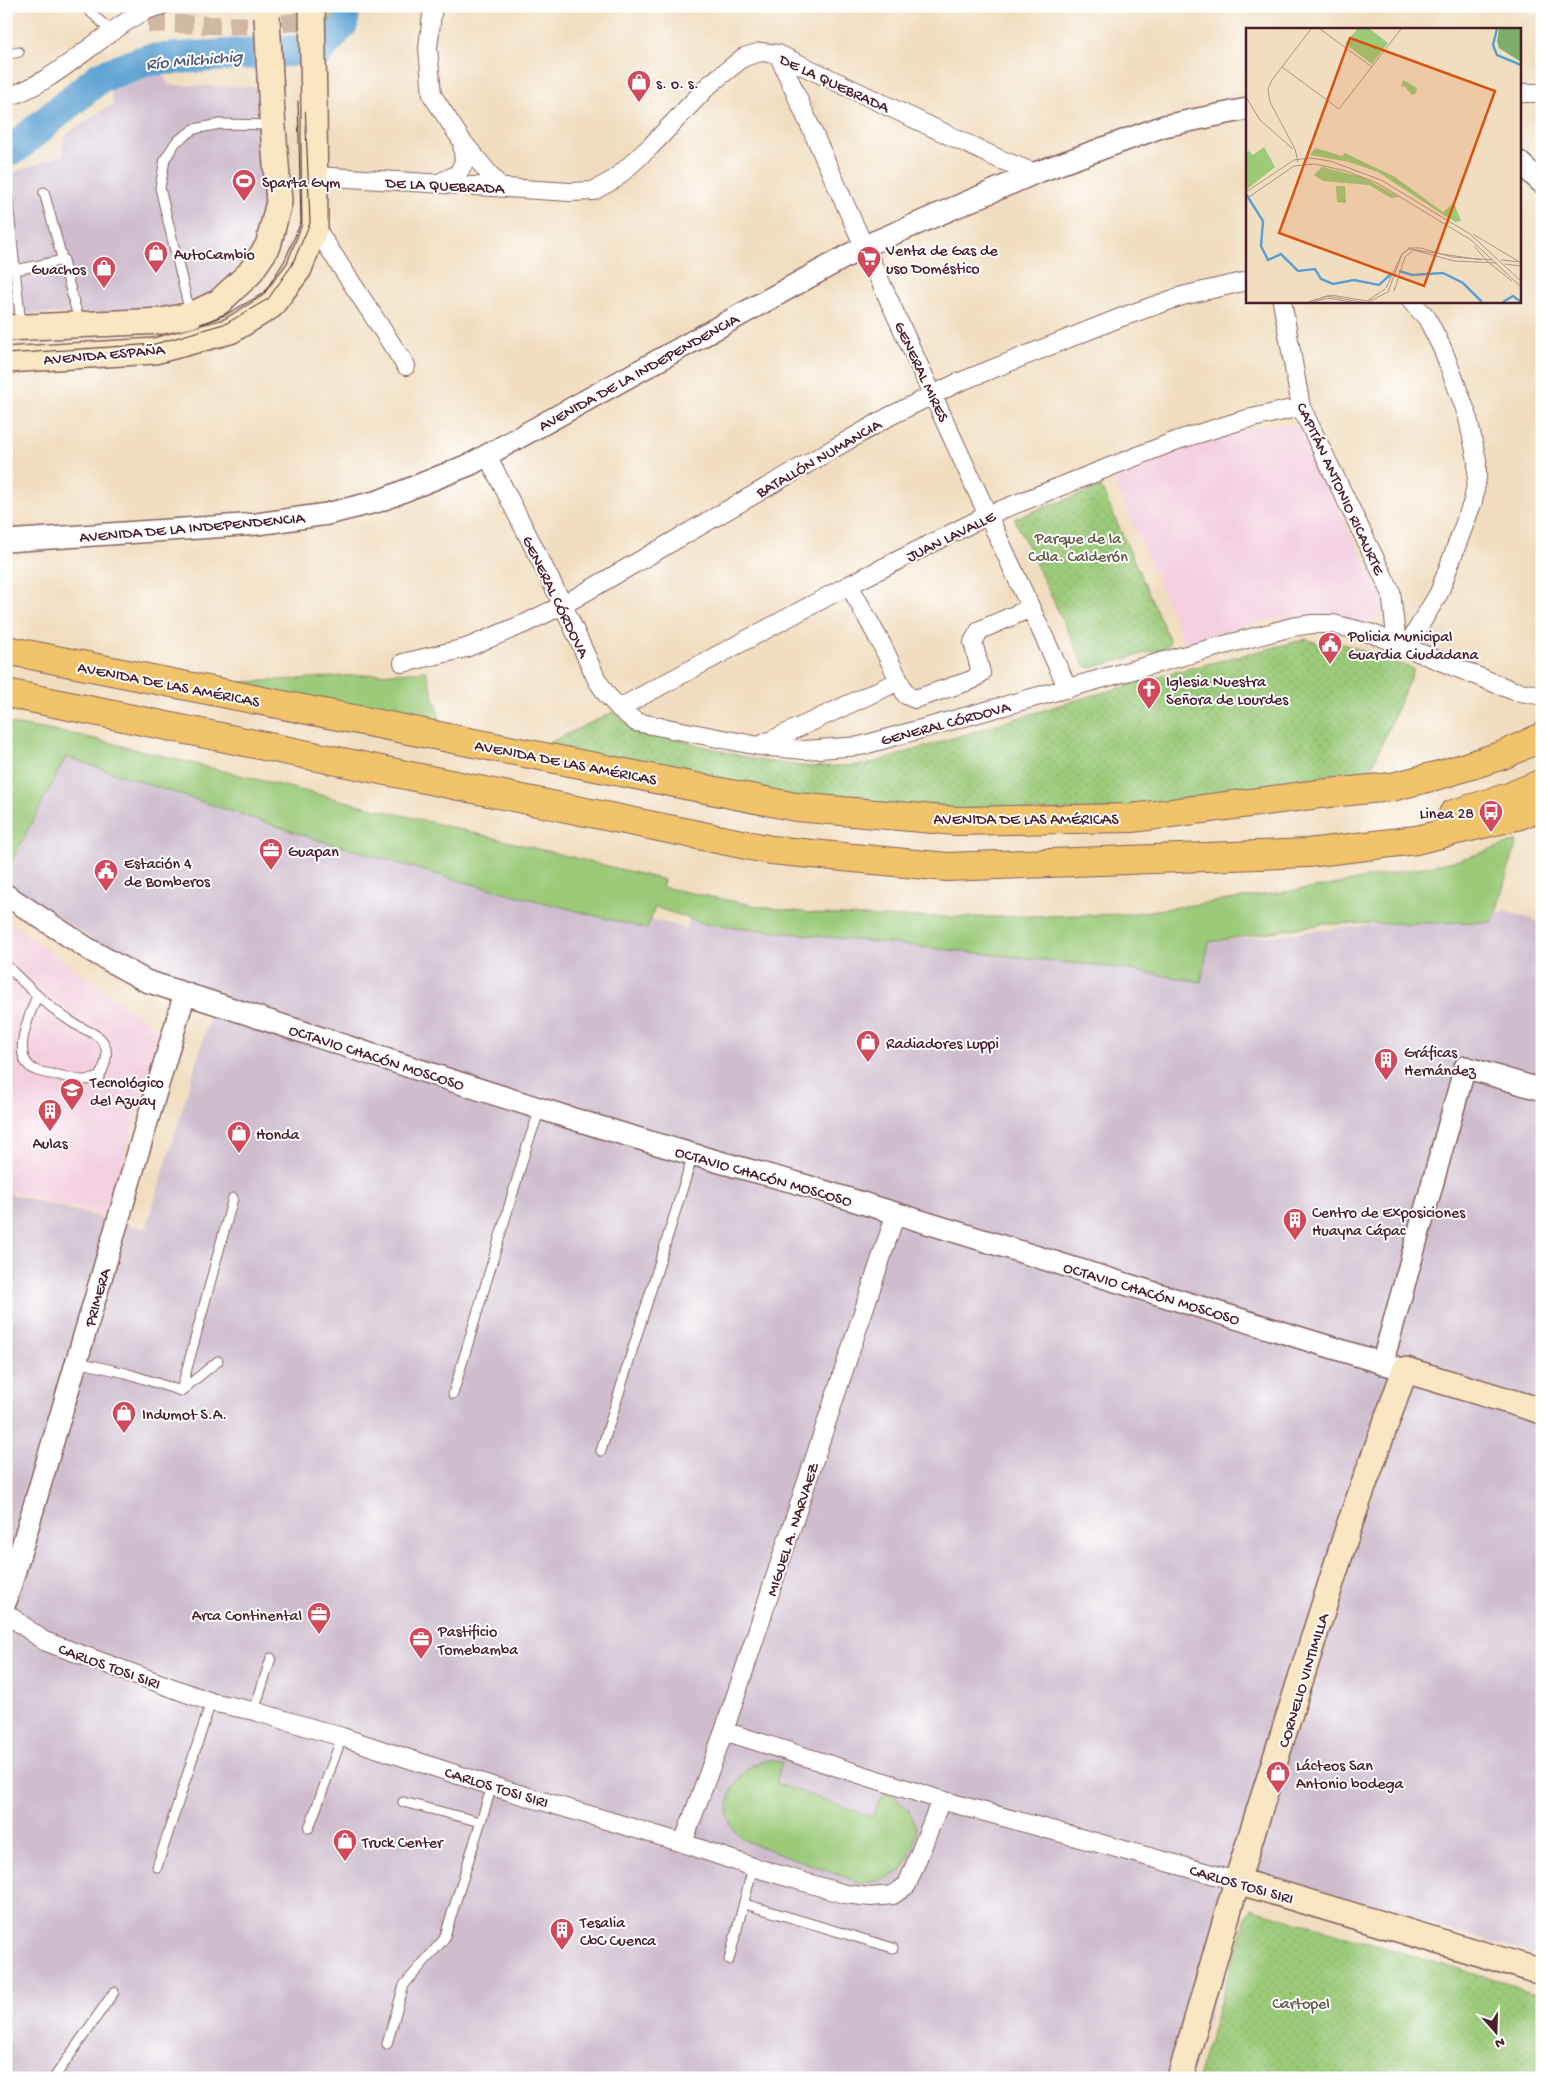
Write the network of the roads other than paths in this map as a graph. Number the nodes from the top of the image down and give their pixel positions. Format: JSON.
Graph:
{"nodes":[{"id":1,"x":84,"y":6,"type":"edge"},
{"id":2,"x":160,"y":6,"type":"edge"},
{"id":3,"x":433,"y":6,"type":"edge"},
{"id":4,"x":313,"y":8,"type":"edge"},
{"id":5,"x":267,"y":12,"type":"edge"},
{"id":6,"x":148,"y":24,"type":"tunnel mouth"},
{"id":7,"x":118,"y":28,"type":"junction"},
{"id":8,"x":19,"y":52,"type":"dead end"},
{"id":9,"x":778,"y":54,"type":"junction"},
{"id":10,"x":6,"y":55,"type":"edge"},
{"id":11,"x":1520,"y":93,"type":"edge"},
{"id":12,"x":1542,"y":93,"type":"edge"},
{"id":13,"x":6,"y":97,"type":"edge"},
{"id":14,"x":1246,"y":109,"type":"edge"},
{"id":15,"x":272,"y":120,"type":"junction"},
{"id":16,"x":462,"y":141,"type":"junction"},
{"id":17,"x":1520,"y":163,"type":"edge"},
{"id":18,"x":1035,"y":172,"type":"junction"},
{"id":19,"x":316,"y":176,"type":"junction"},
{"id":20,"x":1542,"y":183,"type":"edge"},
{"id":21,"x":439,"y":184,"type":"junction"},
{"id":22,"x":500,"y":187,"type":"junction"},
{"id":23,"x":7,"y":192,"type":"edge"},
{"id":24,"x":44,"y":192,"type":"dead end"},
{"id":25,"x":316,"y":227,"type":"junction"},
{"id":26,"x":865,"y":246,"type":"junction"},
{"id":27,"x":64,"y":260,"type":"junction"},
{"id":28,"x":15,"y":270,"type":"junction"},
{"id":29,"x":1246,"y":280,"type":"edge"},
{"id":30,"x":1282,"y":302,"type":"edge"},
{"id":31,"x":1413,"y":302,"type":"edge"},
{"id":32,"x":190,"y":314,"type":"junction"},
{"id":33,"x":83,"y":324,"type":"junction"},
{"id":34,"x":14,"y":328,"type":"edge"},
{"id":35,"x":6,"y":360,"type":"edge"},
{"id":36,"x":406,"y":366,"type":"dead end"},
{"id":37,"x":933,"y":395,"type":"junction"},
{"id":38,"x":1301,"y":407,"type":"junction"},
{"id":39,"x":487,"y":455,"type":"junction"},
{"id":40,"x":988,"y":515,"type":"junction"},
{"id":41,"x":6,"y":541,"type":"edge"},
{"id":42,"x":848,"y":585,"type":"junction"},
{"id":43,"x":563,"y":605,"type":"junction"},
{"id":44,"x":1031,"y":608,"type":"junction"},
{"id":45,"x":1402,"y":646,"type":"junction"},
{"id":46,"x":6,"y":650,"type":"edge"},
{"id":47,"x":403,"y":663,"type":"dead end"},
{"id":48,"x":899,"y":681,"type":"junction"},
{"id":49,"x":1068,"y":689,"type":"junction"},
{"id":50,"x":6,"y":693,"type":"edge"},
{"id":51,"x":1542,"y":694,"type":"edge"},
{"id":52,"x":619,"y":708,"type":"junction"},
{"id":53,"x":1542,"y":738,"type":"edge"},
{"id":54,"x":759,"y":746,"type":"junction"},
{"id":55,"x":1542,"y":756,"type":"edge"},
{"id":56,"x":1542,"y":783,"type":"edge"},
{"id":57,"x":1537,"y":810,"type":"edge"},
{"id":58,"x":1132,"y":818,"type":"junction"},
{"id":59,"x":1122,"y":859,"type":"junction"},
{"id":60,"x":7,"y":896,"type":"edge"},
{"id":61,"x":6,"y":965,"type":"edge"},
{"id":62,"x":185,"y":993,"type":"junction"},
{"id":63,"x":36,"y":996,"type":"junction"},
{"id":64,"x":1542,"y":1090,"type":"edge"},
{"id":65,"x":541,"y":1108,"type":"junction"},
{"id":66,"x":693,"y":1155,"type":"junction"},
{"id":67,"x":233,"y":1198,"type":"dead end"},
{"id":68,"x":896,"y":1213,"type":"junction"},
{"id":69,"x":77,"y":1362,"type":"junction"},
{"id":70,"x":218,"y":1362,"type":"dead end"},
{"id":71,"x":1393,"y":1367,"type":"junction"},
{"id":72,"x":181,"y":1391,"type":"junction"},
{"id":73,"x":453,"y":1394,"type":"dead end"},
{"id":74,"x":1542,"y":1411,"type":"edge"},
{"id":75,"x":601,"y":1451,"type":"dead end"},
{"id":76,"x":6,"y":1601,"type":"edge"},
{"id":77,"x":6,"y":1613,"type":"edge"},
{"id":78,"x":271,"y":1658,"type":"dead end"},
{"id":79,"x":211,"y":1702,"type":"junction"},
{"id":80,"x":254,"y":1711,"type":"junction"},
{"id":81,"x":724,"y":1731,"type":"junction"},
{"id":82,"x":342,"y":1737,"type":"junction"},
{"id":83,"x":492,"y":1786,"type":"junction"},
{"id":84,"x":942,"y":1800,"type":"junction"},
{"id":85,"x":403,"y":1802,"type":"dead end"},
{"id":86,"x":481,"y":1822,"type":"junction"},
{"id":87,"x":310,"y":1828,"type":"dead end"},
{"id":88,"x":683,"y":1843,"type":"junction"},
{"id":89,"x":158,"y":1867,"type":"dead end"},
{"id":90,"x":753,"y":1867,"type":"junction"},
{"id":91,"x":1237,"y":1881,"type":"junction"},
{"id":92,"x":745,"y":1904,"type":"junction"},
{"id":93,"x":893,"y":1948,"type":"dead end"},
{"id":94,"x":729,"y":1960,"type":"dead end"},
{"id":95,"x":1542,"y":1972,"type":"edge"},
{"id":96,"x":114,"y":1992,"type":"dead end"},
{"id":97,"x":388,"y":2044,"type":"dead end"},
{"id":98,"x":54,"y":2078,"type":"edge"},
{"id":99,"x":1180,"y":2078,"type":"edge"}],
"edges":[{"from":1,"to":7,"type":"lane"},
{"from":2,"to":7,"type":"street"},
{"from":3,"to":16,"type":"street"},
{"from":4,"to":19,"type":"main road","name":"AVENIDA ESPAÑA","bridge":true},
{"from":5,"to":15,"type":"main road","name":"AVENIDA ESPAÑA","bridge":true},
{"from":6,"to":7,"type":"street"},
{"from":7,"to":13,"type":"street"},
{"from":8,"to":10,"type":"lane"},
{"from":9,"to":18,"type":"street","name":"DE LA QUEBRADA"},
{"from":9,"to":22,"type":"street","name":"DE LA QUEBRADA"},
{"from":9,"to":26,"type":"street","name":"GENERAL MIRES"},
{"from":11,"to":12,"type":"street"},
{"from":14,"to":18,"type":"street","name":"AVENIDA DE LA INDEPENDENCIA"},
{"from":15,"to":32,"type":"main road","name":"AVENIDA ESPAÑA"},
{"from":15,"to":32,"type":"lane"},
{"from":16,"to":21,"type":"street"},
{"from":16,"to":22,"type":"street"},
{"from":17,"to":20,"type":"street"},
{"from":18,"to":26,"type":"street","name":"AVENIDA DE LA INDEPENDENCIA"},
{"from":19,"to":21,"type":"street","name":"DE LA QUEBRADA"},
{"from":19,"to":25,"type":"main road","name":"AVENIDA ESPAÑA"},
{"from":21,"to":22,"type":"street","name":"DE LA QUEBRADA"},
{"from":23,"to":28,"type":"lane"},
{"from":24,"to":27,"type":"lane"},
{"from":25,"to":35,"type":"main road","name":"AVENIDA ESPAÑA"},
{"from":25,"to":36,"type":"street"},
{"from":26,"to":37,"type":"street","name":"GENERAL MIRES"},
{"from":26,"to":39,"type":"street","name":"AVENIDA DE LA INDEPENDENCIA"},
{"from":27,"to":28,"type":"lane"},
{"from":27,"to":33,"type":"lane"},
{"from":28,"to":34,"type":"lane"},
{"from":29,"to":37,"type":"street","name":"BATALLÓN NUMANCIA"},
{"from":30,"to":38,"type":"street","name":"CAPITÁN ANTONIO RICAURTE"},
{"from":31,"to":45,"type":"street"},
{"from":32,"to":33,"type":"main road","name":"AVENIDA ESPAÑA"},
{"from":33,"to":34,"type":"main road","name":"AVENIDA ESPAÑA"},
{"from":37,"to":40,"type":"street","name":"GENERAL MIRES"},
{"from":37,"to":43,"type":"street","name":"BATALLÓN NUMANCIA"},
{"from":38,"to":40,"type":"street","name":"JUAN LAVALLE"},
{"from":38,"to":45,"type":"street","name":"CAPITÁN ANTONIO RICAURTE"},
{"from":39,"to":41,"type":"street","name":"AVENIDA DE LA INDEPENDENCIA"},
{"from":39,"to":43,"type":"street","name":"GENERAL CÓRDOVA"},
{"from":40,"to":42,"type":"street","name":"JUAN LAVALLE"},
{"from":40,"to":44,"type":"street","name":"GENERAL MIRES"},
{"from":42,"to":48,"type":"street"},
{"from":42,"to":52,"type":"street","name":"JUAN LAVALLE"},
{"from":43,"to":47,"type":"street","name":"BATALLÓN NUMANCIA"},
{"from":43,"to":52,"type":"street","name":"GENERAL CÓRDOVA"},
{"from":44,"to":48,"type":"street"},
{"from":44,"to":49,"type":"street","name":"GENERAL MIRES"},
{"from":45,"to":49,"type":"street","name":"GENERAL CÓRDOVA"},
{"from":45,"to":51,"type":"street","name":"GENERAL CÓRDOVA"},
{"from":46,"to":58,"type":"main road","name":"AVENIDA DE LAS AMÉRICAS"},
{"from":48,"to":54,"type":"street"},
{"from":49,"to":54,"type":"street","name":"GENERAL CÓRDOVA"},
{"from":50,"to":59,"type":"main road"},
{"from":52,"to":54,"type":"street","name":"GENERAL CÓRDOVA"},
{"from":53,"to":58,"type":"main road","name":"AVENIDA DE LAS AMÉRICAS"},
{"from":55,"to":58,"type":"main road","name":"AVENIDA DE LAS AMÉRICAS"},
{"from":56,"to":59,"type":"main road"},
{"from":57,"to":59,"type":"main road"},
{"from":60,"to":62,"type":"street","name":"OCTAVIO CHACÓN MOSCOSO"},
{"from":61,"to":63,"type":"lane"},
{"from":62,"to":65,"type":"street","name":"OCTAVIO CHACÓN MOSCOSO"},
{"from":62,"to":69,"type":"street","name":"PRIMERA"},
{"from":63,"to":63,"type":"lane"},
{"from":64,"to":71,"type":"street","name":"CORNELIO VINTIMILLA"},
{"from":65,"to":66,"type":"street","name":"OCTAVIO CHACÓN MOSCOSO"},
{"from":65,"to":73,"type":"lane"},
{"from":66,"to":68,"type":"street","name":"OCTAVIO CHACÓN MOSCOSO"},
{"from":66,"to":75,"type":"lane"},
{"from":67,"to":72,"type":"lane"},
{"from":68,"to":71,"type":"street","name":"OCTAVIO CHACÓN MOSCOSO"},
{"from":68,"to":81,"type":"street","name":"MIGUEL A. NARVAEZ"},
{"from":69,"to":72,"type":"lane"},
{"from":69,"to":76,"type":"street","name":"PRIMERA"},
{"from":70,"to":72,"type":"lane"},
{"from":71,"to":74,"type":"main road","name":"OCTAVIO CHACÓN MOSCOSO"},
{"from":71,"to":91,"type":"main road","name":"CORNELIO VINTIMILLA"},
{"from":77,"to":79,"type":"street","name":"CARLOS TOSI SIRI"},
{"from":78,"to":80,"type":"lane"},
{"from":79,"to":80,"type":"street","name":"CARLOS TOSI SIRI"},
{"from":79,"to":89,"type":"lane"},
{"from":80,"to":82,"type":"street","name":"CARLOS TOSI SIRI"},
{"from":81,"to":84,"type":"street","name":"CARLOS TOSI SIRI"},
{"from":81,"to":88,"type":"street","name":"MIGUEL A. NARVAEZ"},
{"from":82,"to":83,"type":"street","name":"CARLOS TOSI SIRI"},
{"from":82,"to":87,"type":"lane"},
{"from":83,"to":86,"type":"lane"},
{"from":83,"to":88,"type":"street","name":"CARLOS TOSI SIRI"},
{"from":84,"to":90,"type":"street","name":"CARLOS TOSI SIRI"},
{"from":84,"to":91,"type":"street","name":"CARLOS TOSI SIRI"},
{"from":85,"to":86,"type":"lane"},
{"from":86,"to":97,"type":"lane"},
{"from":88,"to":90,"type":"street","name":"CARLOS TOSI SIRI"},
{"from":90,"to":92,"type":"lane"},
{"from":91,"to":95,"type":"main road","name":"CARLOS TOSI SIRI"},
{"from":91,"to":99,"type":"main road","name":"CORNELIO VINTIMILLA"},
{"from":92,"to":93,"type":"lane"},
{"from":92,"to":94,"type":"lane"},
{"from":96,"to":98,"type":"lane"}]}
